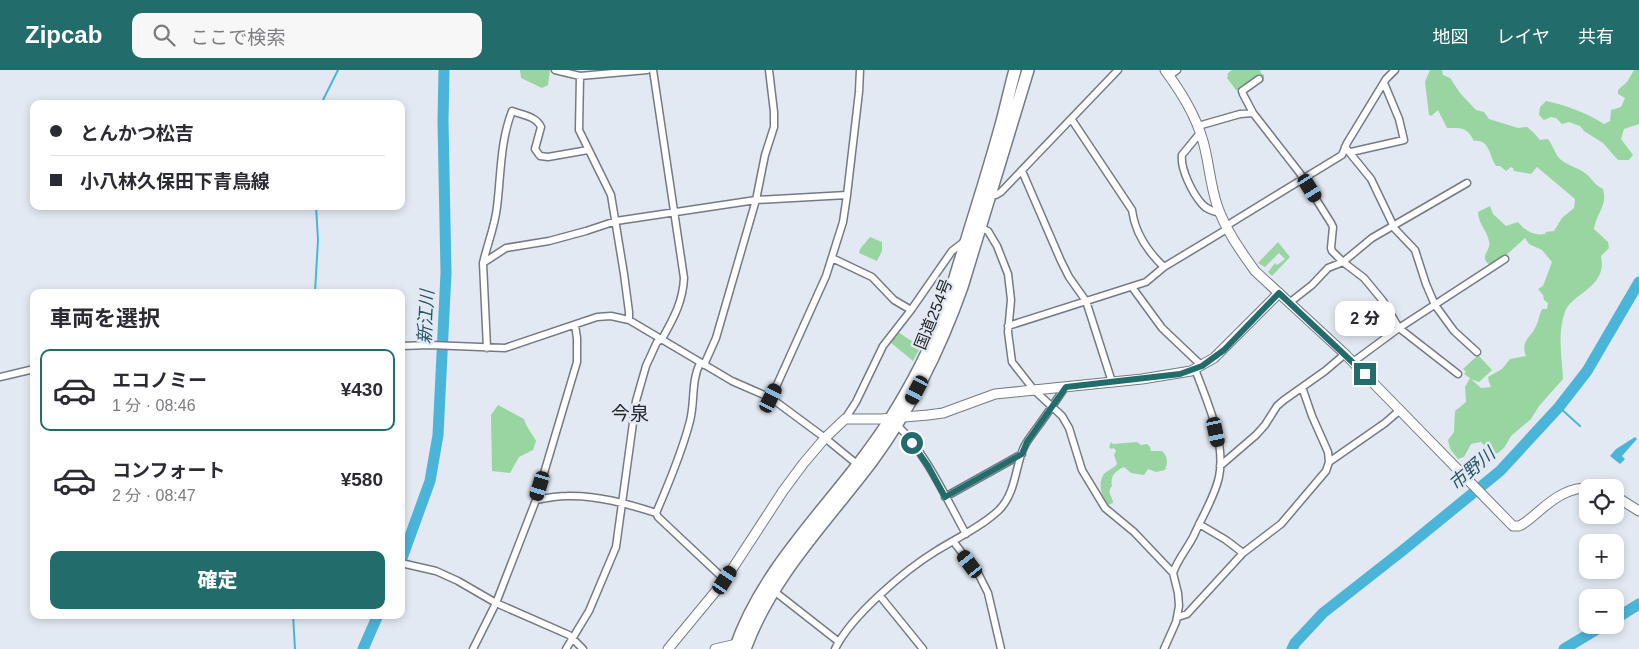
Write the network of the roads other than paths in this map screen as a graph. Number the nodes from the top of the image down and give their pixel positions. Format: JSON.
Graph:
{"nodes":[{"id":1,"x":555,"y":70,"type":"edge"},
{"id":2,"x":646,"y":70,"type":"edge"},
{"id":3,"x":653,"y":70,"type":"edge"},
{"id":4,"x":768,"y":70,"type":"edge"},
{"id":5,"x":860,"y":70,"type":"edge"},
{"id":6,"x":1015,"y":70,"type":"edge"},
{"id":7,"x":1028,"y":70,"type":"edge"},
{"id":8,"x":1118,"y":70,"type":"edge"},
{"id":9,"x":1395,"y":70,"type":"edge"},
{"id":10,"x":1170,"y":72,"type":"edge"},
{"id":11,"x":580,"y":76,"type":"junction"},
{"id":12,"x":1258,"y":79,"type":"dead end"},
{"id":13,"x":1384,"y":83,"type":"junction"},
{"id":14,"x":1252,"y":113,"type":"junction"},
{"id":15,"x":1072,"y":120,"type":"junction"},
{"id":16,"x":1199,"y":129,"type":"junction"},
{"id":17,"x":1346,"y":147,"type":"junction"},
{"id":18,"x":588,"y":150,"type":"junction"},
{"id":19,"x":1351,"y":152,"type":"junction"},
{"id":20,"x":1022,"y":171,"type":"junction"},
{"id":21,"x":1304,"y":178,"type":"junction"},
{"id":22,"x":1467,"y":183,"type":"dead end"},
{"id":23,"x":990,"y":194,"type":"junction"},
{"id":24,"x":847,"y":195,"type":"junction"},
{"id":25,"x":756,"y":200,"type":"junction"},
{"id":26,"x":674,"y":213,"type":"junction"},
{"id":27,"x":1220,"y":213,"type":"junction"},
{"id":28,"x":616,"y":221,"type":"junction"},
{"id":29,"x":1393,"y":226,"type":"junction"},
{"id":30,"x":979,"y":227,"type":"junction"},
{"id":31,"x":1227,"y":227,"type":"junction"},
{"id":32,"x":967,"y":239,"type":"junction"},
{"id":33,"x":832,"y":258,"type":"junction"},
{"id":34,"x":1505,"y":259,"type":"dead end"},
{"id":35,"x":1343,"y":262,"type":"junction"},
{"id":36,"x":483,"y":263,"type":"junction"},
{"id":37,"x":1164,"y":267,"type":"junction"},
{"id":38,"x":1132,"y":287,"type":"junction"},
{"id":39,"x":1279,"y":293,"type":"junction"},
{"id":40,"x":1086,"y":301,"type":"junction"},
{"id":41,"x":1289,"y":303,"type":"junction"},
{"id":42,"x":1435,"y":305,"type":"junction"},
{"id":43,"x":911,"y":310,"type":"junction"},
{"id":44,"x":629,"y":320,"type":"junction"},
{"id":45,"x":575,"y":325,"type":"junction"},
{"id":46,"x":1008,"y":326,"type":"junction"},
{"id":47,"x":1398,"y":328,"type":"junction"},
{"id":48,"x":662,"y":339,"type":"junction"},
{"id":49,"x":405,"y":346,"type":"edge"},
{"id":50,"x":487,"y":348,"type":"junction"},
{"id":51,"x":1477,"y":352,"type":"dead end"},
{"id":52,"x":1345,"y":354,"type":"junction"},
{"id":53,"x":1353,"y":362,"type":"junction"},
{"id":54,"x":702,"y":364,"type":"junction"},
{"id":55,"x":1199,"y":368,"type":"junction"},
{"id":56,"x":30,"y":370,"type":"edge"},
{"id":57,"x":1458,"y":374,"type":"dead end"},
{"id":58,"x":0,"y":377,"type":"edge"},
{"id":59,"x":1112,"y":382,"type":"junction"},
{"id":60,"x":1066,"y":387,"type":"junction"},
{"id":61,"x":1302,"y":387,"type":"junction"},
{"id":62,"x":1034,"y":390,"type":"junction"},
{"id":63,"x":771,"y":398,"type":"junction"},
{"id":64,"x":1052,"y":407,"type":"junction"},
{"id":65,"x":1400,"y":410,"type":"junction"},
{"id":66,"x":845,"y":419,"type":"junction"},
{"id":67,"x":896,"y":420,"type":"junction"},
{"id":68,"x":825,"y":438,"type":"junction"},
{"id":69,"x":1022,"y":454,"type":"junction"},
{"id":70,"x":1329,"y":462,"type":"junction"},
{"id":71,"x":858,"y":465,"type":"junction"},
{"id":72,"x":1220,"y":466,"type":"junction"},
{"id":73,"x":1579,"y":488,"type":"edge"},
{"id":74,"x":945,"y":497,"type":"junction"},
{"id":75,"x":536,"y":500,"type":"junction"},
{"id":76,"x":623,"y":502,"type":"junction"},
{"id":77,"x":1624,"y":502,"type":"edge"},
{"id":78,"x":1639,"y":511,"type":"edge"},
{"id":79,"x":656,"y":513,"type":"junction"},
{"id":80,"x":1199,"y":524,"type":"junction"},
{"id":81,"x":966,"y":534,"type":"junction"},
{"id":82,"x":953,"y":541,"type":"junction"},
{"id":83,"x":1243,"y":554,"type":"junction"},
{"id":84,"x":405,"y":564,"type":"edge"},
{"id":85,"x":1173,"y":573,"type":"junction"},
{"id":86,"x":725,"y":580,"type":"junction"},
{"id":87,"x":774,"y":591,"type":"junction"},
{"id":88,"x":880,"y":596,"type":"junction"},
{"id":89,"x":496,"y":603,"type":"junction"},
{"id":90,"x":1178,"y":617,"type":"junction"},
{"id":91,"x":573,"y":638,"type":"junction"},
{"id":92,"x":837,"y":646,"type":"edge"},
{"id":93,"x":743,"y":647,"type":"edge"},
{"id":94,"x":473,"y":649,"type":"edge"},
{"id":95,"x":566,"y":649,"type":"edge"},
{"id":96,"x":583,"y":649,"type":"edge"},
{"id":97,"x":668,"y":649,"type":"edge"},
{"id":98,"x":715,"y":649,"type":"edge"},
{"id":99,"x":922,"y":649,"type":"edge"},
{"id":100,"x":1001,"y":649,"type":"edge"},
{"id":101,"x":1164,"y":649,"type":"edge"}],
"edges":[{"from":1,"to":11,"type":"street"},
{"from":2,"to":11,"type":"street"},
{"from":3,"to":26,"type":"street"},
{"from":4,"to":25,"type":"street"},
{"from":5,"to":24,"type":"street"},
{"from":6,"to":32,"type":"highway","name":"国道254号"},
{"from":7,"to":23,"type":"highway","name":"国道254号"},
{"from":8,"to":15,"type":"street"},
{"from":9,"to":13,"type":"street"},
{"from":10,"to":16,"type":"street"},
{"from":11,"to":18,"type":"street"},
{"from":12,"to":14,"type":"street"},
{"from":13,"to":17,"type":"street"},
{"from":13,"to":19,"type":"street"},
{"from":14,"to":16,"type":"street"},
{"from":14,"to":21,"type":"street"},
{"from":15,"to":20,"type":"street"},
{"from":15,"to":37,"type":"street"},
{"from":16,"to":27,"type":"street"},
{"from":16,"to":27,"type":"street"},
{"from":17,"to":19,"type":"street"},
{"from":17,"to":21,"type":"street"},
{"from":18,"to":28,"type":"street"},
{"from":18,"to":36,"type":"street"},
{"from":19,"to":29,"type":"street"},
{"from":20,"to":23,"type":"street"},
{"from":20,"to":40,"type":"street"},
{"from":21,"to":31,"type":"street"},
{"from":21,"to":35,"type":"street"},
{"from":22,"to":29,"type":"street"},
{"from":23,"to":30,"type":"highway","name":"国道254号"},
{"from":24,"to":25,"type":"street"},
{"from":24,"to":33,"type":"street"},
{"from":25,"to":26,"type":"street"},
{"from":25,"to":54,"type":"street"},
{"from":26,"to":28,"type":"street"},
{"from":26,"to":48,"type":"street"},
{"from":27,"to":31,"type":"street"},
{"from":28,"to":36,"type":"street"},
{"from":28,"to":44,"type":"street"},
{"from":29,"to":35,"type":"street"},
{"from":29,"to":42,"type":"street"},
{"from":30,"to":46,"type":"street"},
{"from":30,"to":67,"type":"highway","name":"国道254号"},
{"from":31,"to":37,"type":"street"},
{"from":31,"to":39,"type":"street"},
{"from":32,"to":43,"type":"street"},
{"from":32,"to":67,"type":"highway","name":"国道254号"},
{"from":33,"to":43,"type":"street"},
{"from":33,"to":63,"type":"street"},
{"from":34,"to":42,"type":"street"},
{"from":35,"to":41,"type":"street"},
{"from":35,"to":47,"type":"street"},
{"from":36,"to":50,"type":"street"},
{"from":37,"to":38,"type":"street"},
{"from":38,"to":40,"type":"street"},
{"from":38,"to":55,"type":"street"},
{"from":39,"to":41,"type":"street"},
{"from":39,"to":55,"type":"street"},
{"from":40,"to":46,"type":"street"},
{"from":40,"to":59,"type":"street"},
{"from":41,"to":52,"type":"street"},
{"from":42,"to":47,"type":"street"},
{"from":42,"to":51,"type":"street"},
{"from":43,"to":66,"type":"street"},
{"from":44,"to":45,"type":"street"},
{"from":44,"to":48,"type":"street"},
{"from":45,"to":50,"type":"street"},
{"from":45,"to":75,"type":"street"},
{"from":46,"to":62,"type":"street"},
{"from":47,"to":53,"type":"street"},
{"from":47,"to":57,"type":"street"},
{"from":48,"to":54,"type":"street"},
{"from":48,"to":76,"type":"street"},
{"from":49,"to":50,"type":"street"},
{"from":52,"to":53,"type":"street"},
{"from":52,"to":61,"type":"street"},
{"from":53,"to":65,"type":"street"},
{"from":54,"to":63,"type":"street"},
{"from":54,"to":79,"type":"street"},
{"from":55,"to":59,"type":"street"},
{"from":55,"to":72,"type":"street"},
{"from":56,"to":58,"type":"street"},
{"from":59,"to":60,"type":"street"},
{"from":60,"to":62,"type":"street"},
{"from":60,"to":64,"type":"street"},
{"from":61,"to":70,"type":"street"},
{"from":61,"to":72,"type":"street"},
{"from":62,"to":64,"type":"street"},
{"from":62,"to":67,"type":"street"},
{"from":63,"to":68,"type":"street"},
{"from":64,"to":69,"type":"street"},
{"from":64,"to":85,"type":"street"},
{"from":65,"to":70,"type":"street"},
{"from":65,"to":73,"type":"street"},
{"from":66,"to":67,"type":"street"},
{"from":66,"to":68,"type":"street"},
{"from":67,"to":71,"type":"highway","name":"国道254号"},
{"from":67,"to":74,"type":"street"},
{"from":67,"to":87,"type":"highway","name":"国道254号"},
{"from":68,"to":71,"type":"street"},
{"from":68,"to":86,"type":"street"},
{"from":69,"to":74,"type":"street"},
{"from":69,"to":81,"type":"street"},
{"from":70,"to":83,"type":"street"},
{"from":71,"to":93,"type":"highway","name":"国道254号"},
{"from":72,"to":80,"type":"street"},
{"from":74,"to":81,"type":"street"},
{"from":75,"to":76,"type":"street"},
{"from":75,"to":89,"type":"street"},
{"from":76,"to":79,"type":"street"},
{"from":76,"to":91,"type":"street"},
{"from":77,"to":78,"type":"street"},
{"from":79,"to":86,"type":"street"},
{"from":80,"to":83,"type":"street"},
{"from":80,"to":85,"type":"street"},
{"from":81,"to":82,"type":"street"},
{"from":82,"to":88,"type":"street"},
{"from":82,"to":100,"type":"street"},
{"from":83,"to":90,"type":"street"},
{"from":84,"to":89,"type":"street"},
{"from":85,"to":90,"type":"street"},
{"from":86,"to":97,"type":"street"},
{"from":87,"to":92,"type":"street"},
{"from":87,"to":93,"type":"highway","name":"国道254号"},
{"from":88,"to":92,"type":"street"},
{"from":88,"to":99,"type":"street"},
{"from":89,"to":91,"type":"street"},
{"from":89,"to":94,"type":"street"},
{"from":90,"to":101,"type":"street"},
{"from":91,"to":95,"type":"street"},
{"from":91,"to":96,"type":"street"},
{"from":93,"to":98,"type":"street"}]}
